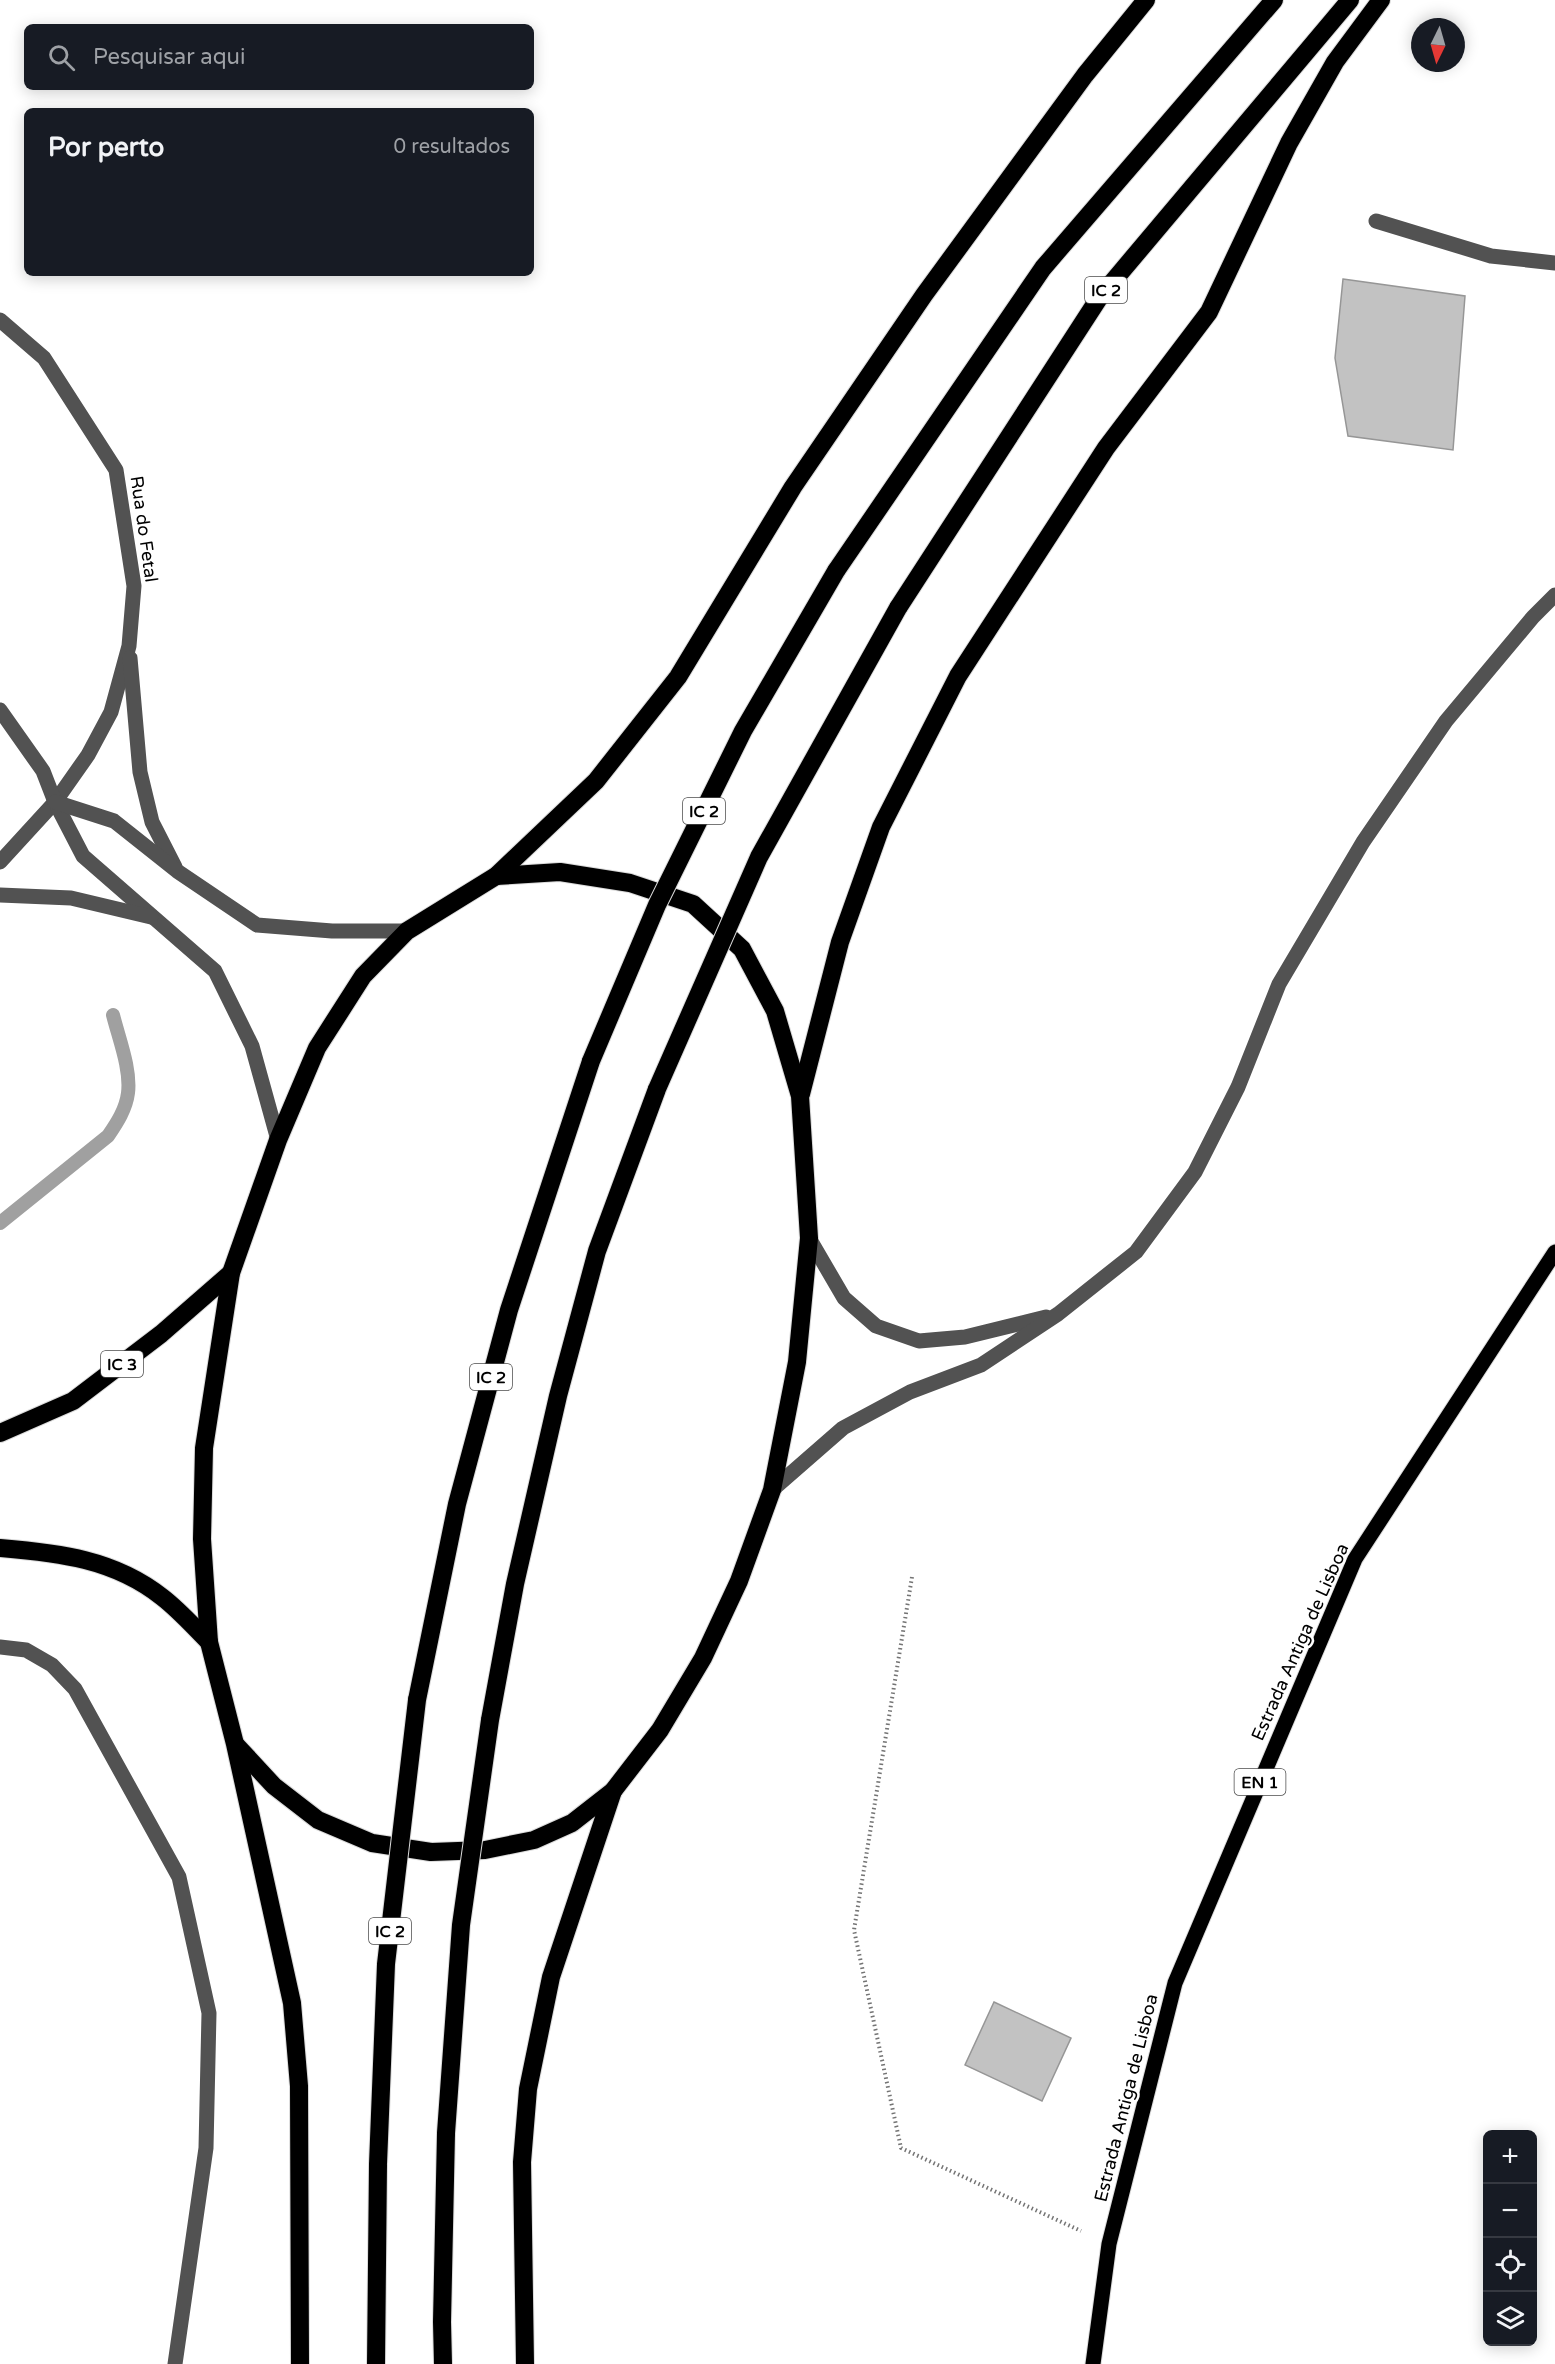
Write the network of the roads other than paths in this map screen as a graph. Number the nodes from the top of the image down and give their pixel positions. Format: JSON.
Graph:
{"nodes":[{"id":1,"x":1146,"y":0,"type":"edge"},
{"id":2,"x":1274,"y":0,"type":"edge"},
{"id":3,"x":1350,"y":0,"type":"edge"},
{"id":4,"x":1381,"y":0,"type":"edge"},
{"id":5,"x":1376,"y":221,"type":"dead end"},
{"id":6,"x":1555,"y":263,"type":"edge"},
{"id":7,"x":0,"y":320,"type":"edge"},
{"id":8,"x":1555,"y":595,"type":"edge"},
{"id":9,"x":129,"y":646,"type":"junction"},
{"id":10,"x":0,"y":710,"type":"edge"},
{"id":11,"x":55,"y":802,"type":"junction"},
{"id":12,"x":0,"y":862,"type":"edge"},
{"id":13,"x":177,"y":871,"type":"junction"},
{"id":14,"x":496,"y":876,"type":"junction"},
{"id":15,"x":0,"y":895,"type":"edge"},
{"id":16,"x":153,"y":918,"type":"junction"},
{"id":17,"x":407,"y":931,"type":"junction"},
{"id":18,"x":800,"y":1096,"type":"junction"},
{"id":19,"x":278,"y":1140,"type":"junction"},
{"id":20,"x":809,"y":1238,"type":"junction"},
{"id":21,"x":1555,"y":1252,"type":"edge"},
{"id":22,"x":231,"y":1273,"type":"junction"},
{"id":23,"x":1058,"y":1314,"type":"junction"},
{"id":24,"x":0,"y":1433,"type":"edge"},
{"id":25,"x":772,"y":1490,"type":"junction"},
{"id":26,"x":0,"y":1548,"type":"edge"},
{"id":27,"x":209,"y":1642,"type":"junction"},
{"id":28,"x":0,"y":1647,"type":"edge"},
{"id":29,"x":235,"y":1744,"type":"junction"},
{"id":30,"x":613,"y":1791,"type":"junction"},
{"id":31,"x":175,"y":2364,"type":"edge"},
{"id":32,"x":300,"y":2364,"type":"edge"},
{"id":33,"x":376,"y":2364,"type":"edge"},
{"id":34,"x":443,"y":2364,"type":"edge"},
{"id":35,"x":525,"y":2364,"type":"edge"},
{"id":36,"x":1093,"y":2364,"type":"edge"}],
"edges":[{"from":1,"to":14,"type":"highway"},
{"from":2,"to":33,"type":"highway","number":"IC 2","bridge":true},
{"from":3,"to":34,"type":"highway","number":"IC 2","bridge":true},
{"from":4,"to":18,"type":"highway"},
{"from":5,"to":6,"type":"street"},
{"from":7,"to":9,"type":"street","name":"Rua do Fetal"},
{"from":8,"to":23,"type":"street"},
{"from":9,"to":11,"type":"street","name":"Rua do Fetal"},
{"from":9,"to":13,"type":"street"},
{"from":10,"to":11,"type":"street"},
{"from":11,"to":12,"type":"street","name":"Rua do Fetal"},
{"from":11,"to":13,"type":"street"},
{"from":11,"to":16,"type":"street"},
{"from":13,"to":17,"type":"street"},
{"from":14,"to":17,"type":"highway"},
{"from":14,"to":18,"type":"highway"},
{"from":15,"to":16,"type":"street"},
{"from":16,"to":19,"type":"street"},
{"from":17,"to":19,"type":"highway"},
{"from":18,"to":20,"type":"highway"},
{"from":19,"to":22,"type":"highway"},
{"from":20,"to":23,"type":"street"},
{"from":20,"to":25,"type":"highway"},
{"from":21,"to":36,"type":"main road","name":"Estrada Antiga de Lisboa","number":"EN 1"},
{"from":22,"to":24,"type":"highway","number":"IC 3"},
{"from":22,"to":27,"type":"highway"},
{"from":23,"to":25,"type":"street"},
{"from":25,"to":30,"type":"highway"},
{"from":26,"to":27,"type":"highway"},
{"from":27,"to":29,"type":"highway"},
{"from":28,"to":31,"type":"street"},
{"from":29,"to":30,"type":"highway"},
{"from":29,"to":32,"type":"highway"},
{"from":30,"to":35,"type":"highway"}]}
